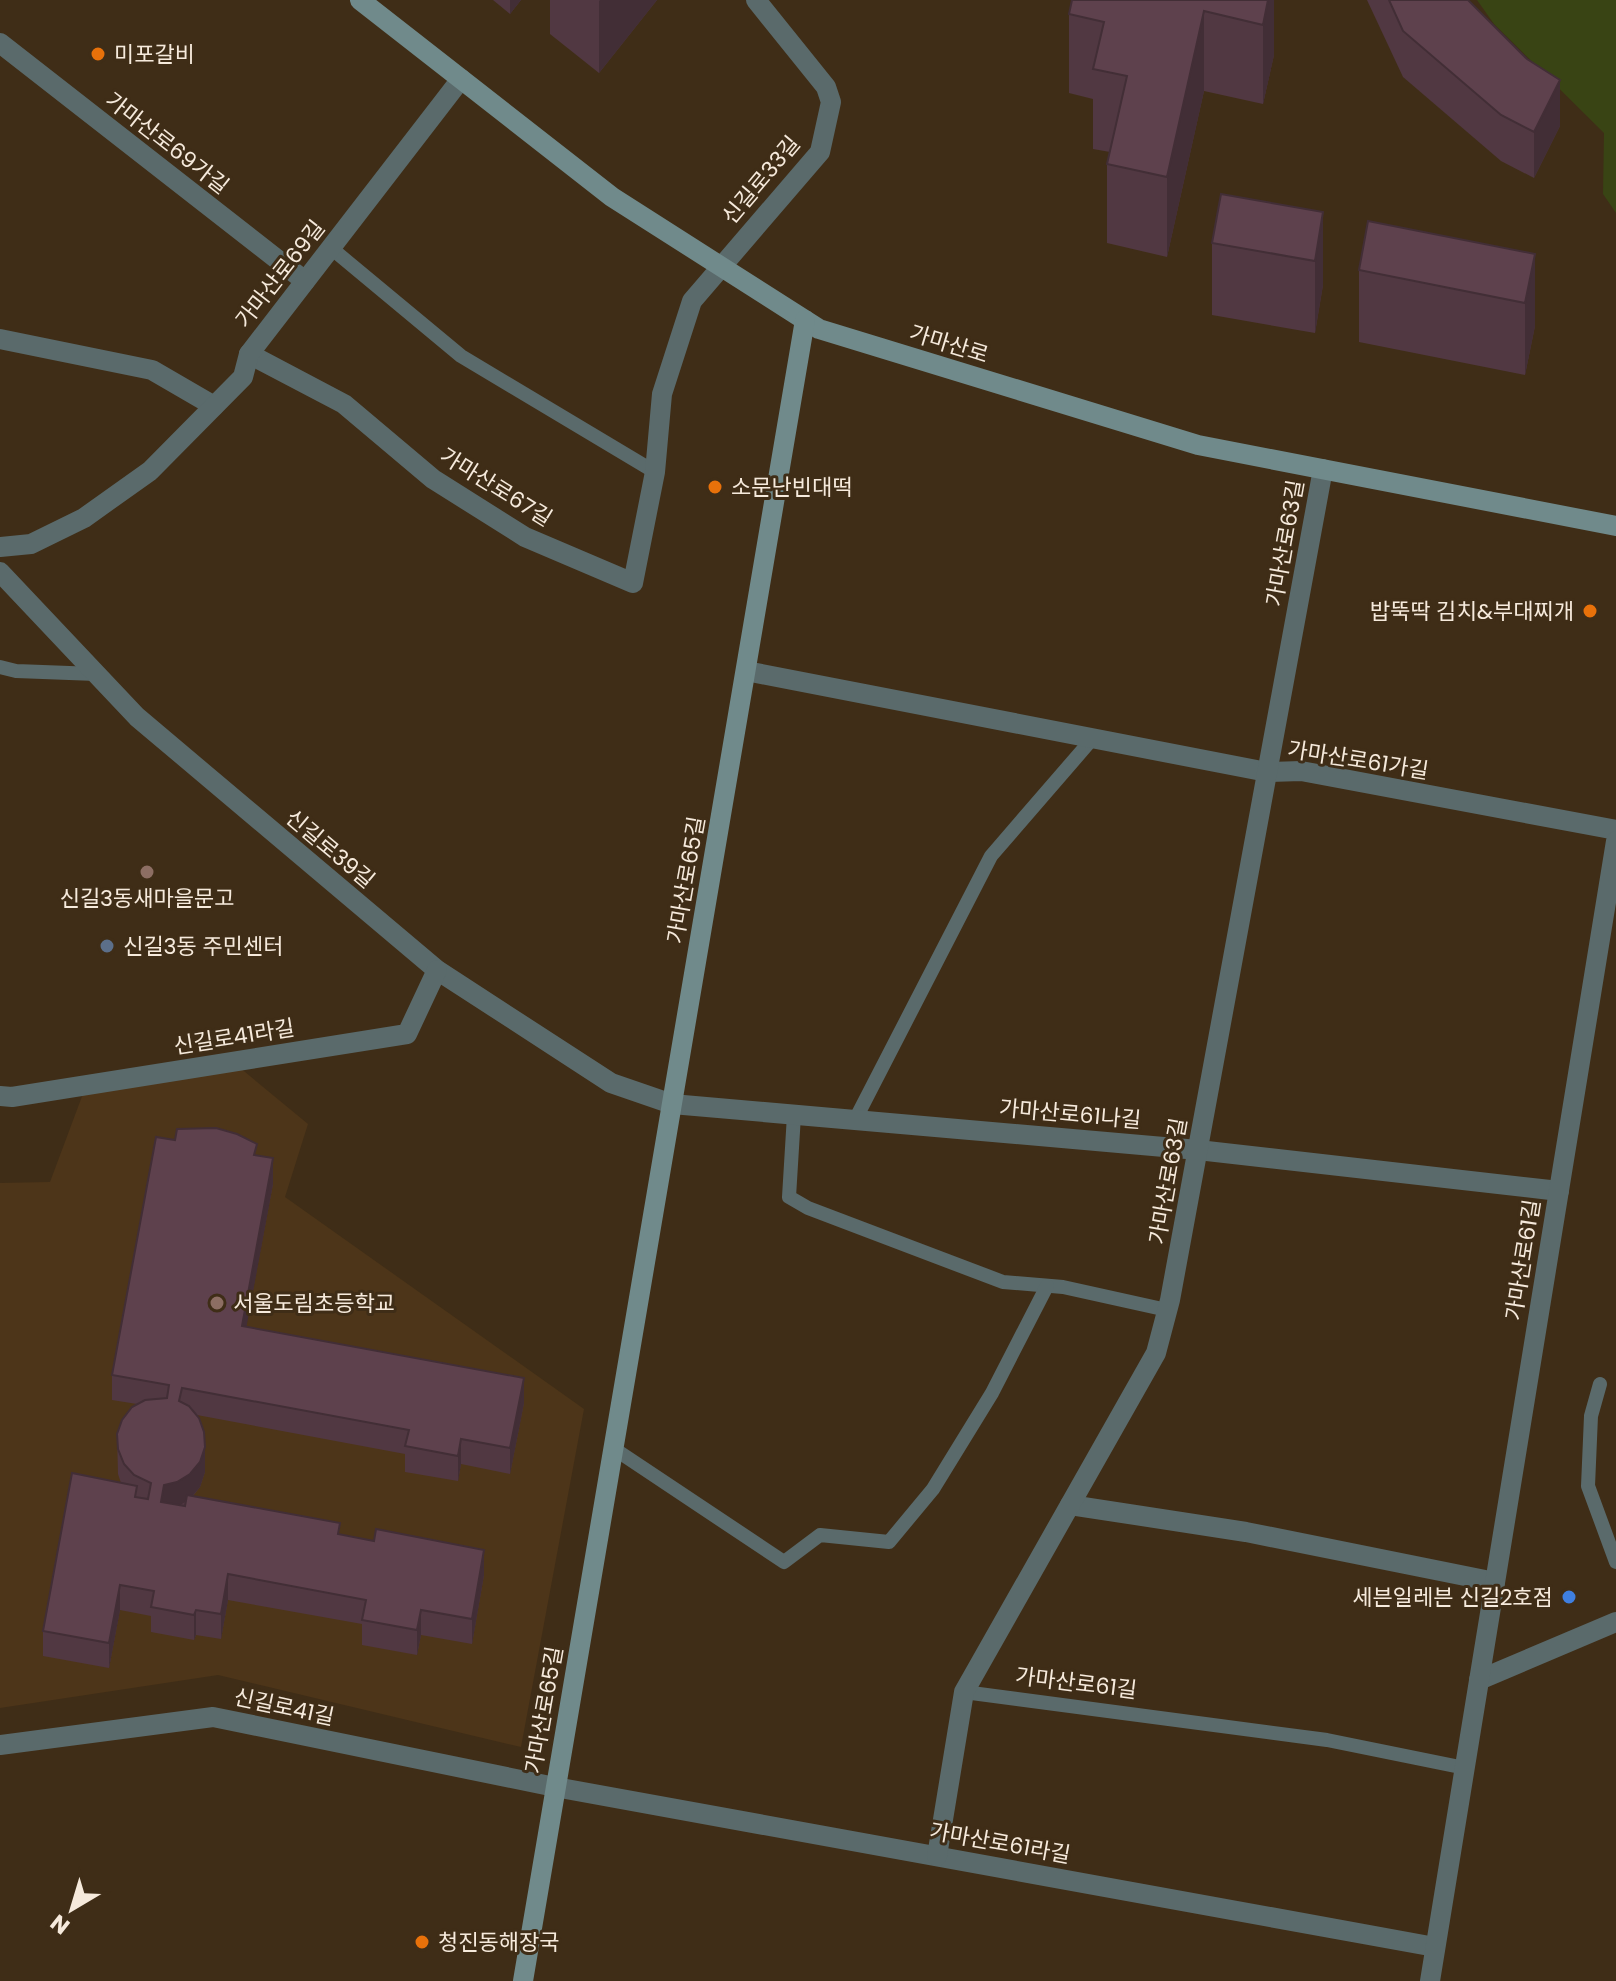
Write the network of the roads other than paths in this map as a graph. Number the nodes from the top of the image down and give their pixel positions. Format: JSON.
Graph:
{"nodes":[{"id":1,"x":360,"y":0,"type":"edge"},
{"id":2,"x":756,"y":0,"type":"edge"},
{"id":3,"x":0,"y":43,"type":"edge"},
{"id":4,"x":461,"y":79,"type":"junction"},
{"id":5,"x":331,"y":248,"type":"junction"},
{"id":6,"x":720,"y":266,"type":"junction"},
{"id":7,"x":305,"y":281,"type":"junction"},
{"id":8,"x":805,"y":320,"type":"junction"},
{"id":9,"x":0,"y":339,"type":"edge"},
{"id":10,"x":249,"y":354,"type":"junction"},
{"id":11,"x":214,"y":406,"type":"junction"},
{"id":12,"x":1323,"y":469,"type":"junction"},
{"id":13,"x":655,"y":472,"type":"junction"},
{"id":14,"x":1616,"y":526,"type":"edge"},
{"id":15,"x":0,"y":547,"type":"edge"},
{"id":16,"x":0,"y":572,"type":"edge"},
{"id":17,"x":0,"y":667,"type":"edge"},
{"id":18,"x":746,"y":671,"type":"junction"},
{"id":19,"x":96,"y":674,"type":"junction"},
{"id":20,"x":1093,"y":738,"type":"junction"},
{"id":21,"x":1267,"y":772,"type":"junction"},
{"id":22,"x":1616,"y":830,"type":"edge"},
{"id":23,"x":1616,"y":841,"type":"edge"},
{"id":24,"x":1608,"y":949,"type":"edge"},
{"id":25,"x":437,"y":970,"type":"junction"},
{"id":26,"x":0,"y":1096,"type":"edge"},
{"id":27,"x":672,"y":1104,"type":"junction"},
{"id":28,"x":794,"y":1115,"type":"junction"},
{"id":29,"x":855,"y":1120,"type":"junction"},
{"id":30,"x":1198,"y":1150,"type":"junction"},
{"id":31,"x":1559,"y":1191,"type":"junction"},
{"id":32,"x":1047,"y":1286,"type":"junction"},
{"id":33,"x":1167,"y":1310,"type":"junction"},
{"id":34,"x":1600,"y":1384,"type":"dead end"},
{"id":35,"x":613,"y":1448,"type":"junction"},
{"id":36,"x":1070,"y":1505,"type":"junction"},
{"id":37,"x":1616,"y":1562,"type":"edge"},
{"id":38,"x":1495,"y":1582,"type":"junction"},
{"id":39,"x":1616,"y":1622,"type":"edge"},
{"id":40,"x":1479,"y":1680,"type":"junction"},
{"id":41,"x":964,"y":1692,"type":"junction"},
{"id":42,"x":0,"y":1745,"type":"edge"},
{"id":43,"x":1465,"y":1768,"type":"junction"},
{"id":44,"x":555,"y":1787,"type":"junction"},
{"id":45,"x":937,"y":1856,"type":"junction"},
{"id":46,"x":1435,"y":1947,"type":"junction"},
{"id":47,"x":523,"y":1981,"type":"edge"},
{"id":48,"x":1430,"y":1981,"type":"edge"}],
"edges":[{"from":1,"to":4,"type":"street","name":"가마산로"},
{"from":2,"to":6,"type":"street","name":"신길로33길"},
{"from":3,"to":7,"type":"street","name":"가마산로69가길"},
{"from":4,"to":5,"type":"street","name":"가마산로69길"},
{"from":4,"to":6,"type":"street","name":"가마산로"},
{"from":5,"to":7,"type":"street","name":"가마산로69길"},
{"from":5,"to":13,"type":"lane"},
{"from":6,"to":8,"type":"street","name":"가마산로"},
{"from":6,"to":13,"type":"street","name":"가마산로67길"},
{"from":7,"to":10,"type":"street","name":"가마산로69길"},
{"from":8,"to":12,"type":"street","name":"가마산로"},
{"from":8,"to":18,"type":"street","name":"가마산로65길"},
{"from":9,"to":11,"type":"street"},
{"from":10,"to":11,"type":"street","name":"가마산로69길"},
{"from":10,"to":13,"type":"street","name":"가마산로67길"},
{"from":11,"to":15,"type":"street","name":"가마산로69길"},
{"from":12,"to":14,"type":"street","name":"가마산로"},
{"from":12,"to":21,"type":"street","name":"가마산로63길"},
{"from":16,"to":19,"type":"street","name":"신길로39길"},
{"from":17,"to":19,"type":"lane"},
{"from":18,"to":20,"type":"street","name":"가마산로61가길"},
{"from":18,"to":27,"type":"street","name":"가마산로65길"},
{"from":19,"to":25,"type":"street","name":"신길로39길"},
{"from":20,"to":21,"type":"street","name":"가마산로61가길"},
{"from":20,"to":29,"type":"lane"},
{"from":21,"to":22,"type":"street","name":"가마산로61가길"},
{"from":21,"to":30,"type":"street","name":"가마산로63길"},
{"from":23,"to":24,"type":"street","name":"가마산로61길"},
{"from":24,"to":31,"type":"street","name":"가마산로61길"},
{"from":25,"to":26,"type":"street","name":"신길로41라길"},
{"from":25,"to":27,"type":"street","name":"신길로39길"},
{"from":27,"to":28,"type":"street","name":"가마산로61나길"},
{"from":27,"to":35,"type":"street","name":"가마산로65길"},
{"from":28,"to":29,"type":"street","name":"가마산로61나길"},
{"from":28,"to":32,"type":"lane"},
{"from":29,"to":30,"type":"street","name":"가마산로61나길"},
{"from":30,"to":31,"type":"street","name":"가마산로61나길"},
{"from":30,"to":33,"type":"street","name":"가마산로63길"},
{"from":31,"to":38,"type":"street","name":"가마산로61길"},
{"from":32,"to":33,"type":"lane"},
{"from":32,"to":35,"type":"lane"},
{"from":33,"to":36,"type":"street","name":"가마산로63길"},
{"from":34,"to":37,"type":"lane"},
{"from":35,"to":44,"type":"street","name":"가마산로65길"},
{"from":36,"to":38,"type":"street"},
{"from":36,"to":41,"type":"street","name":"가마산로63길"},
{"from":38,"to":40,"type":"street","name":"가마산로61길"},
{"from":39,"to":40,"type":"street"},
{"from":40,"to":43,"type":"street","name":"가마산로61길"},
{"from":41,"to":43,"type":"lane","name":"가마산로61길"},
{"from":41,"to":45,"type":"street","name":"가마산로63길"},
{"from":42,"to":44,"type":"street","name":"신길로41길"},
{"from":43,"to":46,"type":"street","name":"가마산로61길"},
{"from":44,"to":45,"type":"street","name":"가마산로61라길"},
{"from":44,"to":47,"type":"street","name":"가마산로65길"},
{"from":45,"to":46,"type":"street","name":"가마산로61라길"},
{"from":46,"to":48,"type":"street","name":"가마산로61길"}]}
